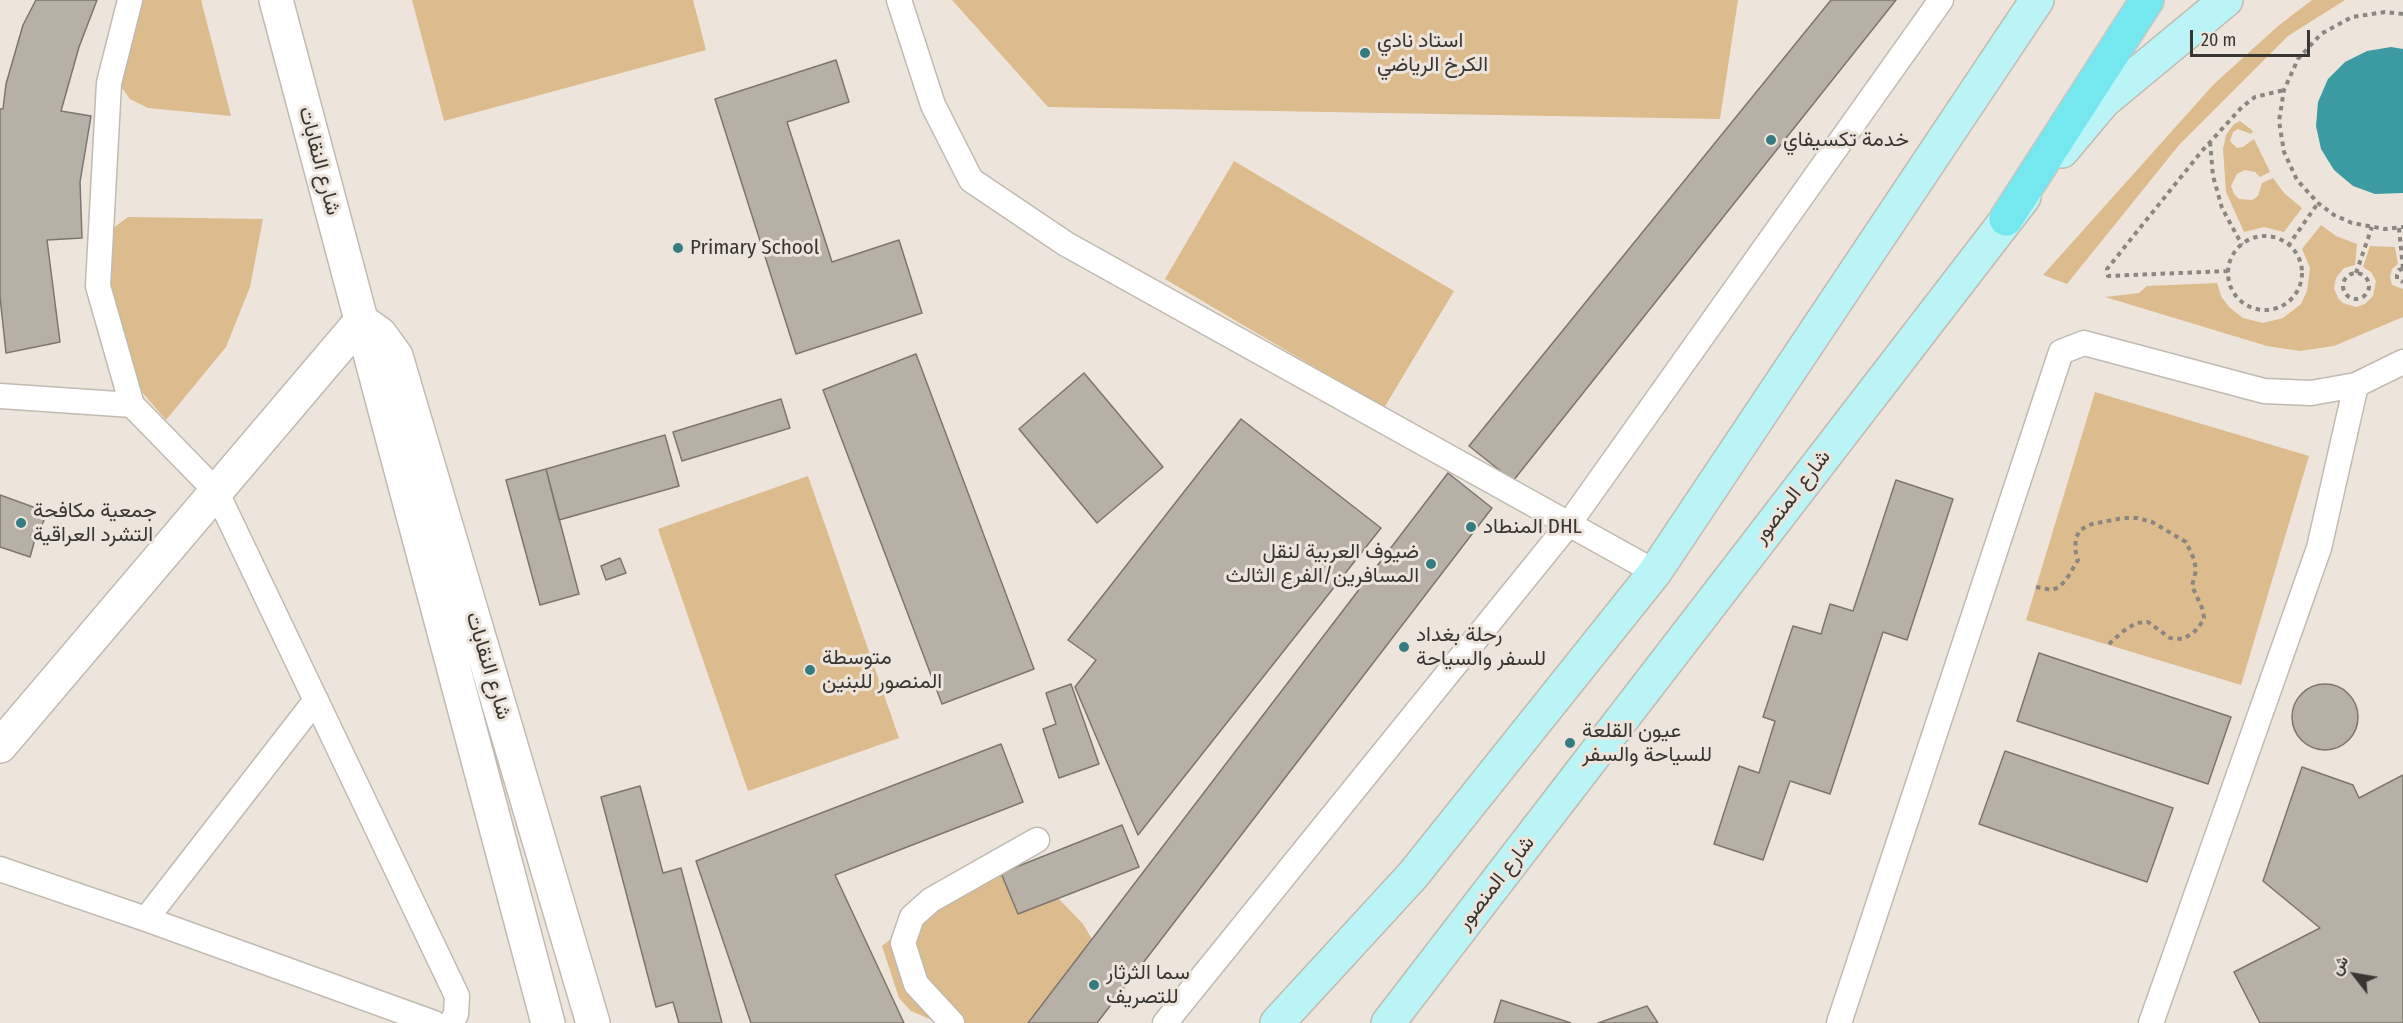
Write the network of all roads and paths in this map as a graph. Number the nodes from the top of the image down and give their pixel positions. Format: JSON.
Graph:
{"nodes":[{"id":1,"x":129,"y":0,"type":"edge"},
{"id":2,"x":276,"y":0,"type":"edge"},
{"id":3,"x":899,"y":0,"type":"edge"},
{"id":4,"x":1941,"y":0,"type":"edge"},
{"id":5,"x":2037,"y":0,"type":"edge"},
{"id":6,"x":2147,"y":0,"type":"edge"},
{"id":7,"x":2226,"y":0,"type":"edge"},
{"id":8,"x":2403,"y":14,"type":"edge"},
{"id":9,"x":2284,"y":90,"type":"junction"},
{"id":10,"x":2210,"y":142,"type":"junction"},
{"id":11,"x":2318,"y":203,"type":"junction"},
{"id":12,"x":2006,"y":219,"type":"junction"},
{"id":13,"x":2372,"y":227,"type":"junction"},
{"id":14,"x":2401,"y":228,"type":"edge"},
{"id":15,"x":2242,"y":245,"type":"junction"},
{"id":16,"x":2288,"y":246,"type":"junction"},
{"id":17,"x":2403,"y":269,"type":"edge"},
{"id":18,"x":2228,"y":271,"type":"junction"},
{"id":19,"x":2356,"y":273,"type":"junction"},
{"id":20,"x":2403,"y":282,"type":"edge"},
{"id":21,"x":361,"y":321,"type":"junction"},
{"id":22,"x":2403,"y":362,"type":"edge"},
{"id":23,"x":2355,"y":385,"type":"junction"},
{"id":24,"x":0,"y":396,"type":"edge"},
{"id":25,"x":132,"y":405,"type":"junction"},
{"id":26,"x":216,"y":491,"type":"junction"},
{"id":27,"x":1568,"y":525,"type":"junction"},
{"id":28,"x":1655,"y":572,"type":"junction"},
{"id":29,"x":2036,"y":587,"type":"dead end"},
{"id":30,"x":2108,"y":645,"type":"dead end"},
{"id":31,"x":316,"y":700,"type":"junction"},
{"id":32,"x":0,"y":746,"type":"edge"},
{"id":33,"x":1037,"y":840,"type":"dead end"},
{"id":34,"x":0,"y":869,"type":"edge"},
{"id":35,"x":146,"y":919,"type":"junction"},
{"id":36,"x":434,"y":1023,"type":"edge"},
{"id":37,"x":451,"y":1023,"type":"edge"},
{"id":38,"x":548,"y":1023,"type":"edge"},
{"id":39,"x":594,"y":1023,"type":"edge"},
{"id":40,"x":952,"y":1023,"type":"edge"},
{"id":41,"x":1165,"y":1023,"type":"edge"},
{"id":42,"x":1277,"y":1023,"type":"edge"},
{"id":43,"x":1388,"y":1023,"type":"edge"},
{"id":44,"x":1839,"y":1023,"type":"edge"},
{"id":45,"x":2151,"y":1023,"type":"edge"}],
"edges":[{"from":1,"to":25,"type":"lane"},
{"from":2,"to":21,"type":"street","name":"شارع النقابات"},
{"from":3,"to":27,"type":"lane"},
{"from":4,"to":27,"type":"lane"},
{"from":5,"to":28,"type":"main road"},
{"from":6,"to":12,"type":"main road"},
{"from":7,"to":12,"type":"main road","name":"شارع المنصور"},
{"from":8,"to":9,"type":"path"},
{"from":9,"to":10,"type":"path"},
{"from":9,"to":11,"type":"path"},
{"from":10,"to":15,"type":"path"},
{"from":10,"to":18,"type":"path"},
{"from":11,"to":13,"type":"path"},
{"from":11,"to":16,"type":"path"},
{"from":12,"to":43,"type":"main road","name":"شارع المنصور"},
{"from":13,"to":14,"type":"path"},
{"from":13,"to":19,"type":"path"},
{"from":14,"to":17,"type":"path"},
{"from":15,"to":16,"type":"path"},
{"from":15,"to":18,"type":"path"},
{"from":16,"to":18,"type":"path"},
{"from":17,"to":20,"type":"path"},
{"from":19,"to":19,"type":"path"},
{"from":21,"to":26,"type":"street"},
{"from":21,"to":38,"type":"street","name":"شارع النقابات"},
{"from":21,"to":39,"type":"street","name":"شارع النقابات"},
{"from":22,"to":23,"type":"lane"},
{"from":23,"to":44,"type":"lane"},
{"from":23,"to":45,"type":"lane"},
{"from":24,"to":25,"type":"lane"},
{"from":25,"to":26,"type":"lane"},
{"from":26,"to":31,"type":"lane"},
{"from":26,"to":32,"type":"street"},
{"from":27,"to":28,"type":"lane"},
{"from":27,"to":41,"type":"lane"},
{"from":28,"to":42,"type":"main road"},
{"from":29,"to":30,"type":"path"},
{"from":31,"to":35,"type":"lane"},
{"from":31,"to":37,"type":"lane"},
{"from":33,"to":40,"type":"lane"},
{"from":34,"to":35,"type":"lane"},
{"from":35,"to":36,"type":"lane"}]}
